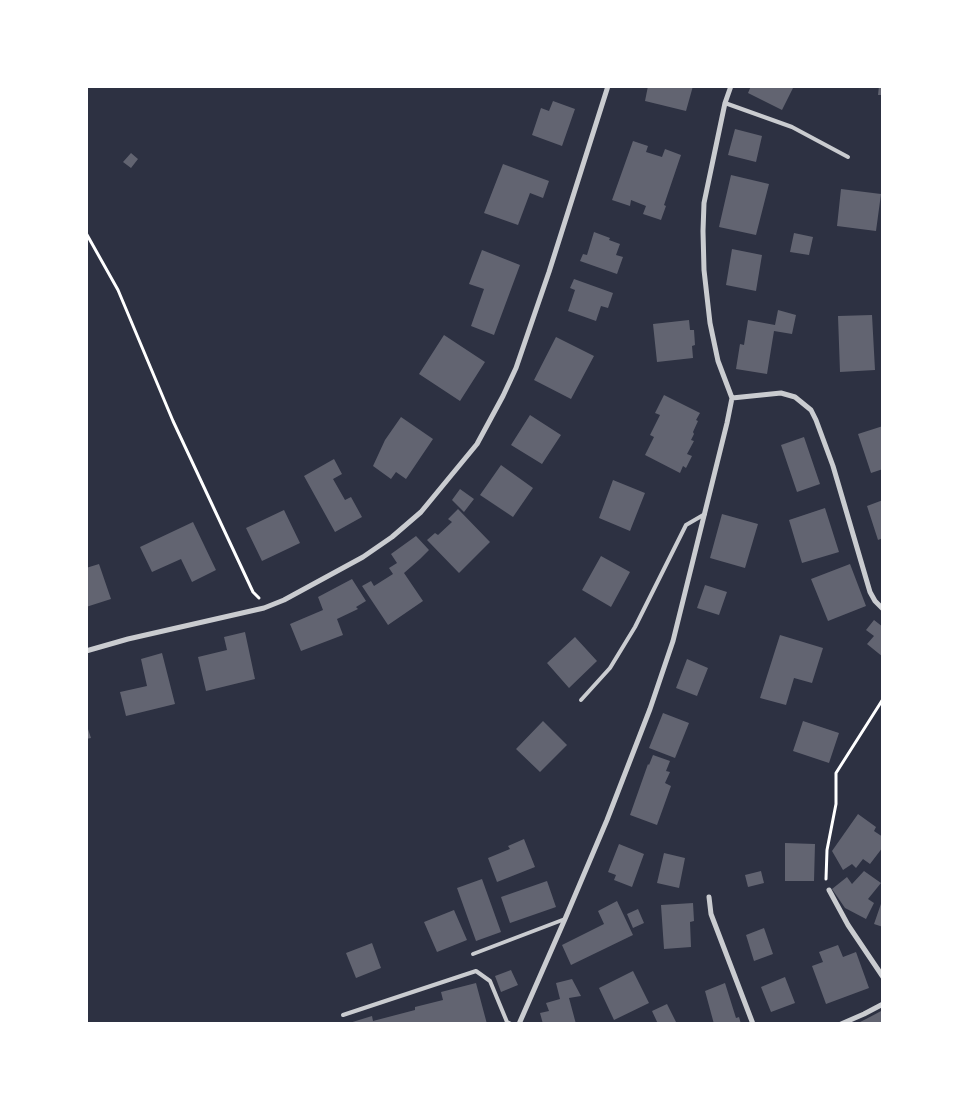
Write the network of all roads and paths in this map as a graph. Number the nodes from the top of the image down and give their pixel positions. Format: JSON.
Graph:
{"nodes":[{"id":1,"x":608,"y":86,"type":"edge"},
{"id":2,"x":731,"y":86,"type":"edge"},
{"id":3,"x":725,"y":103,"type":"junction"},
{"id":4,"x":848,"y":157,"type":"dead end"},
{"id":5,"x":86,"y":233,"type":"edge"},
{"id":6,"x":732,"y":398,"type":"junction"},
{"id":7,"x":705,"y":514,"type":"junction"},
{"id":8,"x":253,"y":592,"type":"dead end"},
{"id":9,"x":883,"y":609,"type":"edge"},
{"id":10,"x":86,"y":651,"type":"edge"},
{"id":11,"x":883,"y":699,"type":"edge"},
{"id":12,"x":581,"y":700,"type":"dead end"},
{"id":13,"x":829,"y":890,"type":"joint"},
{"id":14,"x":709,"y":897,"type":"dead end"},
{"id":15,"x":566,"y":919,"type":"junction"},
{"id":16,"x":473,"y":954,"type":"dead end"},
{"id":17,"x":883,"y":977,"type":"edge"},
{"id":18,"x":883,"y":1004,"type":"edge"},
{"id":19,"x":343,"y":1016,"type":"dead end"},
{"id":20,"x":511,"y":1024,"type":"edge"},
{"id":21,"x":519,"y":1024,"type":"edge"},
{"id":22,"x":753,"y":1024,"type":"edge"},
{"id":23,"x":841,"y":1024,"type":"edge"}],
"edges":[{"from":1,"to":10,"type":"street"},
{"from":2,"to":3,"type":"street"},
{"from":3,"to":4,"type":"lane"},
{"from":3,"to":6,"type":"street"},
{"from":5,"to":8,"type":"path"},
{"from":6,"to":7,"type":"street"},
{"from":6,"to":9,"type":"street"},
{"from":7,"to":12,"type":"lane"},
{"from":7,"to":15,"type":"street"},
{"from":11,"to":13,"type":"path"},
{"from":13,"to":17,"type":"street"},
{"from":14,"to":22,"type":"street"},
{"from":15,"to":16,"type":"lane"},
{"from":15,"to":21,"type":"street"},
{"from":18,"to":23,"type":"street"},
{"from":19,"to":20,"type":"lane"}]}
